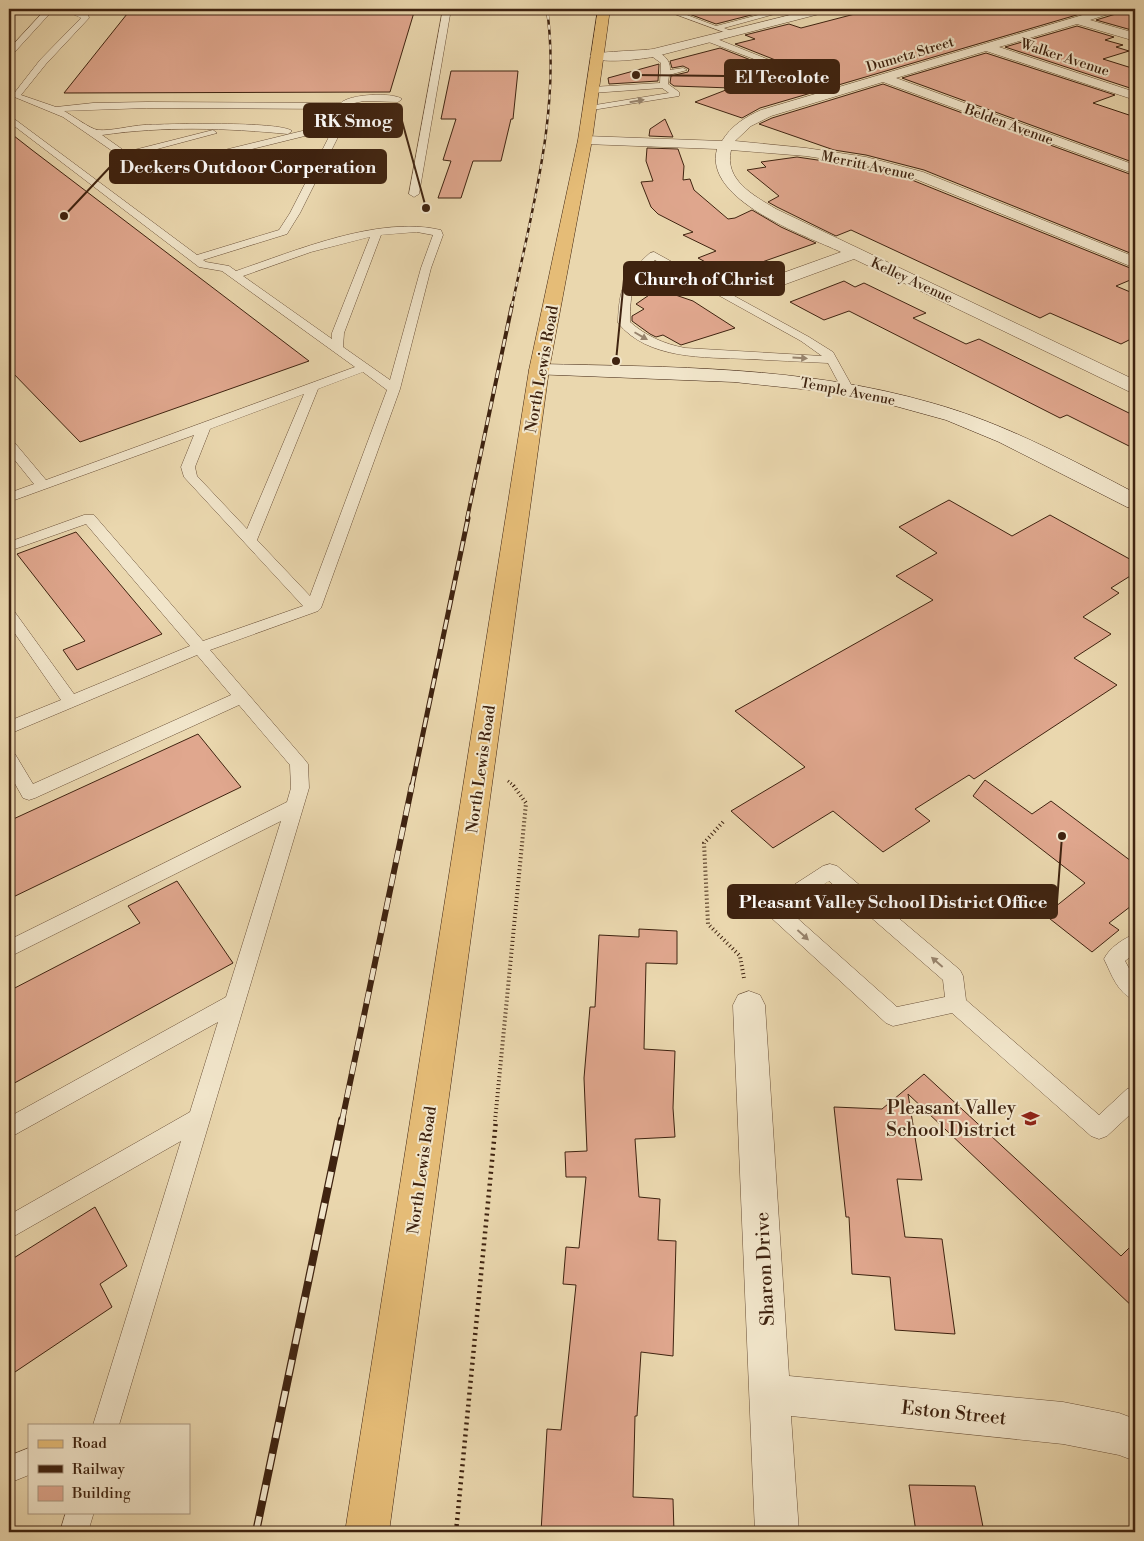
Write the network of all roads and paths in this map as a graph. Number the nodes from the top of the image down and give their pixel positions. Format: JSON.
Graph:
{"nodes":[{"id":1,"x":50,"y":9,"type":"edge"},
{"id":2,"x":65,"y":9,"type":"edge"},
{"id":3,"x":447,"y":9,"type":"edge"},
{"id":4,"x":604,"y":9,"type":"edge"},
{"id":5,"x":665,"y":9,"type":"edge"},
{"id":6,"x":789,"y":9,"type":"edge"},
{"id":7,"x":827,"y":9,"type":"edge"},
{"id":8,"x":1114,"y":9,"type":"edge"},
{"id":9,"x":765,"y":15,"type":"junction"},
{"id":10,"x":781,"y":20,"type":"junction"},
{"id":11,"x":1077,"y":20,"type":"junction"},
{"id":12,"x":716,"y":28,"type":"junction"},
{"id":13,"x":732,"y":33,"type":"junction"},
{"id":14,"x":1135,"y":37,"type":"edge"},
{"id":15,"x":709,"y":39,"type":"junction"},
{"id":16,"x":986,"y":47,"type":"junction"},
{"id":17,"x":9,"y":53,"type":"edge"},
{"id":18,"x":653,"y":53,"type":"junction"},
{"id":19,"x":596,"y":56,"type":"junction"},
{"id":20,"x":666,"y":62,"type":"junction"},
{"id":21,"x":778,"y":65,"type":"dead end"},
{"id":22,"x":664,"y":74,"type":"junction"},
{"id":23,"x":884,"y":78,"type":"junction"},
{"id":24,"x":664,"y":85,"type":"junction"},
{"id":25,"x":592,"y":90,"type":"junction"},
{"id":26,"x":12,"y":96,"type":"edge"},
{"id":27,"x":1135,"y":96,"type":"edge"},
{"id":28,"x":398,"y":98,"type":"dead end"},
{"id":29,"x":345,"y":106,"type":"junction"},
{"id":30,"x":57,"y":109,"type":"junction"},
{"id":31,"x":589,"y":109,"type":"junction"},
{"id":32,"x":9,"y":118,"type":"edge"},
{"id":33,"x":338,"y":125,"type":"junction"},
{"id":34,"x":235,"y":128,"type":"junction"},
{"id":35,"x":94,"y":133,"type":"junction"},
{"id":36,"x":300,"y":134,"type":"junction"},
{"id":37,"x":585,"y":140,"type":"junction"},
{"id":38,"x":726,"y":145,"type":"junction"},
{"id":39,"x":124,"y":155,"type":"junction"},
{"id":40,"x":1135,"y":170,"type":"edge"},
{"id":41,"x":414,"y":194,"type":"dead end"},
{"id":42,"x":377,"y":232,"type":"junction"},
{"id":43,"x":854,"y":253,"type":"junction"},
{"id":44,"x":195,"y":259,"type":"junction"},
{"id":45,"x":1135,"y":263,"type":"edge"},
{"id":46,"x":234,"y":275,"type":"junction"},
{"id":47,"x":758,"y":288,"type":"dead end"},
{"id":48,"x":337,"y":348,"type":"junction"},
{"id":49,"x":831,"y":360,"type":"junction"},
{"id":50,"x":364,"y":368,"type":"junction"},
{"id":51,"x":539,"y":370,"type":"junction"},
{"id":52,"x":313,"y":387,"type":"junction"},
{"id":53,"x":1135,"y":387,"type":"edge"},
{"id":54,"x":847,"y":388,"type":"junction"},
{"id":55,"x":394,"y":390,"type":"junction"},
{"id":56,"x":204,"y":427,"type":"junction"},
{"id":57,"x":9,"y":445,"type":"edge"},
{"id":58,"x":43,"y":486,"type":"junction"},
{"id":59,"x":9,"y":498,"type":"edge"},
{"id":60,"x":1135,"y":502,"type":"edge"},
{"id":61,"x":250,"y":540,"type":"junction"},
{"id":62,"x":9,"y":547,"type":"edge"},
{"id":63,"x":313,"y":608,"type":"junction"},
{"id":64,"x":9,"y":614,"type":"edge"},
{"id":65,"x":199,"y":648,"type":"junction"},
{"id":66,"x":242,"y":697,"type":"junction"},
{"id":67,"x":71,"y":702,"type":"junction"},
{"id":68,"x":9,"y":728,"type":"edge"},
{"id":69,"x":9,"y":758,"type":"edge"},
{"id":70,"x":480,"y":769,"type":"junction"},
{"id":71,"x":294,"y":806,"type":"junction"},
{"id":72,"x":723,"y":822,"type":"dead end"},
{"id":73,"x":1135,"y":942,"type":"edge"},
{"id":74,"x":9,"y":949,"type":"edge"},
{"id":75,"x":1135,"y":991,"type":"edge"},
{"id":76,"x":235,"y":1002,"type":"junction"},
{"id":77,"x":956,"y":1004,"type":"junction"},
{"id":78,"x":750,"y":1005,"type":"joint"},
{"id":79,"x":1135,"y":1096,"type":"edge"},
{"id":80,"x":199,"y":1119,"type":"junction"},
{"id":81,"x":9,"y":1128,"type":"edge"},
{"id":82,"x":9,"y":1228,"type":"edge"},
{"id":83,"x":770,"y":1394,"type":"junction"},
{"id":84,"x":106,"y":1424,"type":"edge"},
{"id":85,"x":1135,"y":1440,"type":"edge"},
{"id":86,"x":28,"y":1461,"type":"edge"},
{"id":87,"x":9,"y":1470,"type":"edge"},
{"id":88,"x":79,"y":1514,"type":"edge"},
{"id":89,"x":74,"y":1532,"type":"edge"},
{"id":90,"x":367,"y":1532,"type":"edge"},
{"id":91,"x":456,"y":1532,"type":"edge"},
{"id":92,"x":777,"y":1532,"type":"edge"}],
"edges":[{"from":1,"to":17,"type":"lane"},
{"from":2,"to":26,"type":"lane"},
{"from":3,"to":41,"type":"lane"},
{"from":4,"to":19,"type":"main road","name":"North Lewis Road"},
{"from":5,"to":12,"type":"lane"},
{"from":6,"to":9,"type":"lane"},
{"from":7,"to":10,"type":"street"},
{"from":8,"to":11,"type":"street","name":"Dumetz Street"},
{"from":9,"to":10,"type":"lane"},
{"from":9,"to":12,"type":"lane"},
{"from":10,"to":13,"type":"street"},
{"from":11,"to":14,"type":"street"},
{"from":11,"to":16,"type":"street","name":"Dumetz Street"},
{"from":12,"to":13,"type":"lane"},
{"from":13,"to":15,"type":"street"},
{"from":15,"to":18,"type":"street"},
{"from":15,"to":21,"type":"lane"},
{"from":16,"to":23,"type":"street","name":"Dumetz Street"},
{"from":16,"to":27,"type":"street","name":"Walker Avenue"},
{"from":18,"to":19,"type":"street"},
{"from":18,"to":20,"type":"lane"},
{"from":19,"to":25,"type":"main road","name":"North Lewis Road"},
{"from":20,"to":22,"type":"lane"},
{"from":20,"to":22,"type":"lane"},
{"from":22,"to":24,"type":"lane"},
{"from":23,"to":38,"type":"street","name":"Dumetz Street"},
{"from":23,"to":40,"type":"street","name":"Belden Avenue"},
{"from":24,"to":25,"type":"lane"},
{"from":31,"to":24,"type":"lane","one_way":true},
{"from":25,"to":31,"type":"main road","name":"North Lewis Road"},
{"from":26,"to":30,"type":"lane"},
{"from":28,"to":29,"type":"lane"},
{"from":29,"to":30,"type":"lane"},
{"from":29,"to":33,"type":"lane"},
{"from":30,"to":35,"type":"lane"},
{"from":31,"to":37,"type":"main road","name":"North Lewis Road"},
{"from":32,"to":44,"type":"lane"},
{"from":33,"to":36,"type":"lane"},
{"from":33,"to":44,"type":"lane"},
{"from":34,"to":35,"type":"lane"},
{"from":34,"to":36,"type":"lane"},
{"from":34,"to":39,"type":"lane"},
{"from":35,"to":39,"type":"lane"},
{"from":36,"to":39,"type":"lane"},
{"from":37,"to":38,"type":"street","name":"Merritt Avenue"},
{"from":37,"to":51,"type":"main road","name":"North Lewis Road"},
{"from":38,"to":43,"type":"street","name":"Kelley Avenue"},
{"from":38,"to":45,"type":"street","name":"Merritt Avenue"},
{"from":42,"to":46,"type":"lane"},
{"from":42,"to":48,"type":"lane"},
{"from":42,"to":55,"type":"lane"},
{"from":43,"to":47,"type":"street"},
{"from":43,"to":53,"type":"street","name":"Kelley Avenue"},
{"from":44,"to":46,"type":"lane"},
{"from":46,"to":48,"type":"lane"},
{"from":48,"to":50,"type":"lane"},
{"from":49,"to":49,"type":"lane","one_way":true},
{"from":49,"to":54,"type":"lane"},
{"from":50,"to":52,"type":"lane"},
{"from":50,"to":55,"type":"lane"},
{"from":51,"to":54,"type":"street","name":"Temple Avenue"},
{"from":51,"to":70,"type":"main road","name":"North Lewis Road"},
{"from":52,"to":56,"type":"lane"},
{"from":52,"to":61,"type":"lane"},
{"from":54,"to":60,"type":"street","name":"Temple Avenue"},
{"from":55,"to":63,"type":"lane"},
{"from":56,"to":58,"type":"lane"},
{"from":56,"to":61,"type":"lane"},
{"from":57,"to":58,"type":"lane"},
{"from":58,"to":59,"type":"lane"},
{"from":61,"to":63,"type":"lane"},
{"from":62,"to":65,"type":"lane"},
{"from":63,"to":65,"type":"lane"},
{"from":64,"to":67,"type":"lane"},
{"from":65,"to":66,"type":"lane"},
{"from":65,"to":67,"type":"lane"},
{"from":66,"to":69,"type":"lane"},
{"from":66,"to":71,"type":"lane"},
{"from":67,"to":68,"type":"lane"},
{"from":70,"to":90,"type":"main road","name":"North Lewis Road"},
{"from":70,"to":91,"type":"path"},
{"from":71,"to":74,"type":"lane"},
{"from":71,"to":76,"type":"lane"},
{"from":72,"to":78,"type":"path"},
{"from":73,"to":75,"type":"lane"},
{"from":76,"to":80,"type":"lane"},
{"from":76,"to":81,"type":"lane"},
{"from":77,"to":77,"type":"lane","one_way":true},
{"from":77,"to":79,"type":"lane"},
{"from":78,"to":83,"type":"street","name":"Sharon Drive"},
{"from":80,"to":82,"type":"lane"},
{"from":80,"to":84,"type":"lane"},
{"from":83,"to":85,"type":"street","name":"Eston Street"},
{"from":83,"to":92,"type":"street","name":"Sharon Drive"},
{"from":86,"to":87,"type":"lane"},
{"from":88,"to":89,"type":"lane"}]}
